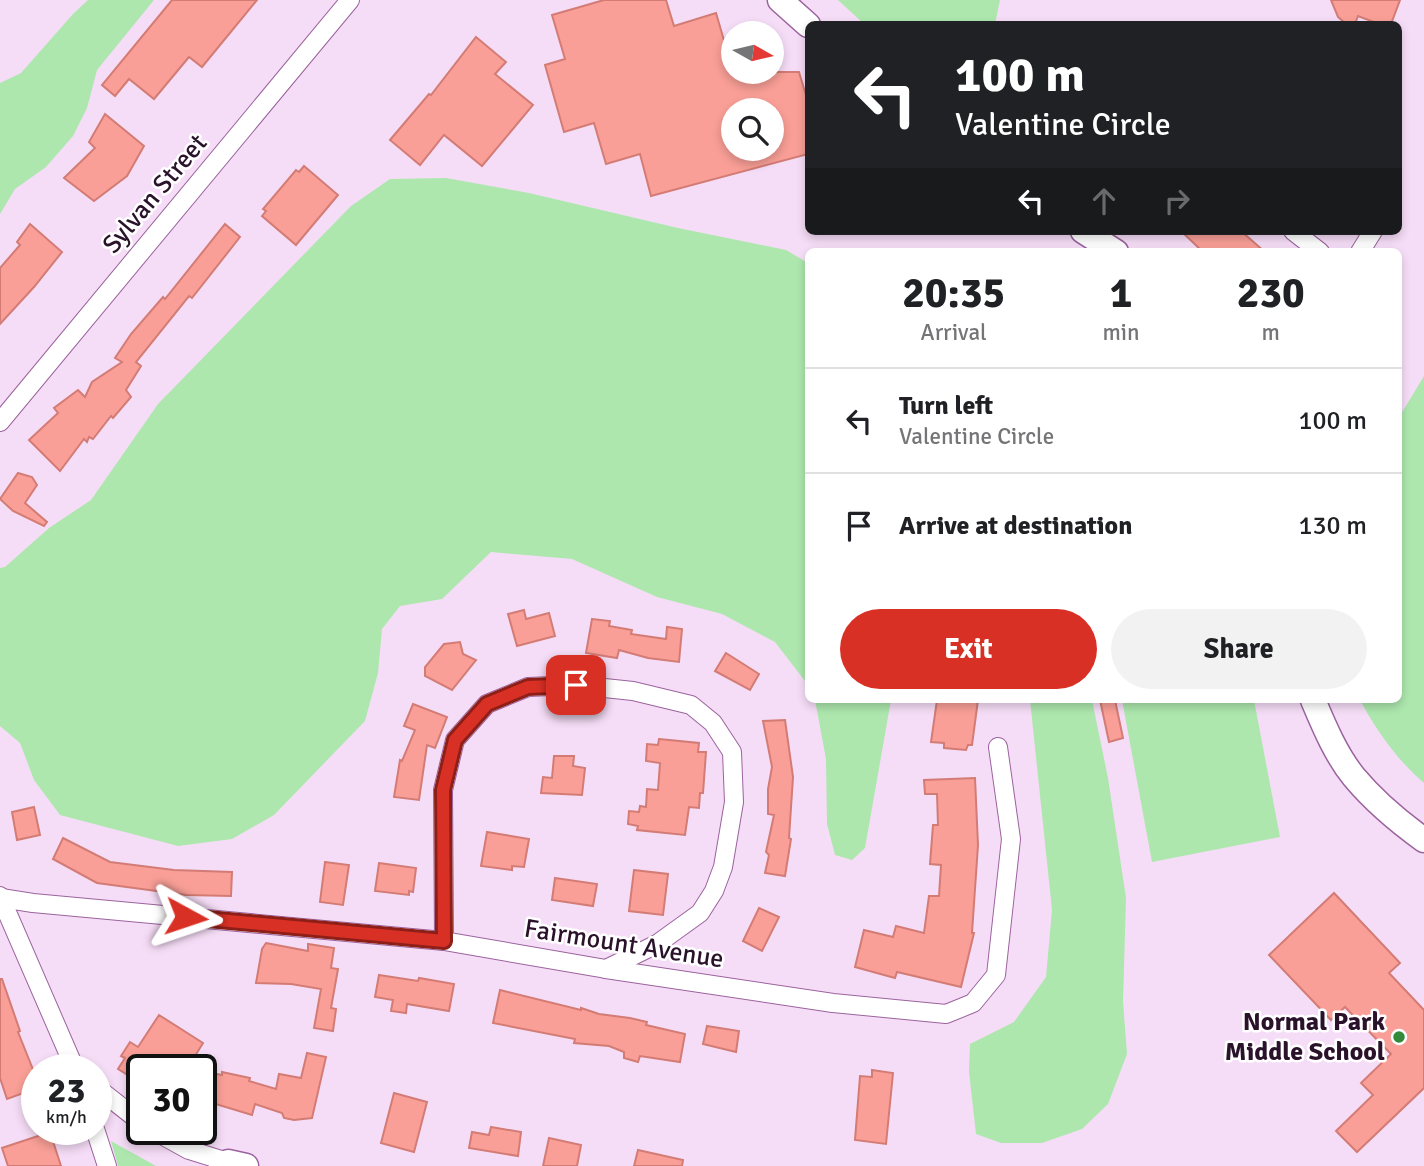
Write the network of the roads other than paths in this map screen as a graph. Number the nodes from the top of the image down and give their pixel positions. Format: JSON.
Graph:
{"nodes":[{"id":1,"x":350,"y":0,"type":"edge"},
{"id":2,"x":780,"y":0,"type":"edge"},
{"id":3,"x":805,"y":22,"type":"edge"},
{"id":4,"x":1089,"y":235,"type":"edge"},
{"id":5,"x":1298,"y":235,"type":"edge"},
{"id":6,"x":1110,"y":248,"type":"edge"},
{"id":7,"x":1315,"y":248,"type":"edge"},
{"id":8,"x":0,"y":422,"type":"edge"},
{"id":9,"x":1313,"y":703,"type":"edge"},
{"id":10,"x":998,"y":747,"type":"dead end"},
{"id":11,"x":1424,"y":840,"type":"edge"},
{"id":12,"x":0,"y":897,"type":"edge"},
{"id":13,"x":444,"y":941,"type":"junction"},
{"id":14,"x":606,"y":969,"type":"junction"},
{"id":15,"x":68,"y":1054,"type":"edge"},
{"id":16,"x":112,"y":1100,"type":"edge"},
{"id":17,"x":126,"y":1110,"type":"edge"},
{"id":18,"x":100,"y":1145,"type":"edge"},
{"id":19,"x":180,"y":1145,"type":"edge"},
{"id":20,"x":232,"y":1165,"type":"edge"},
{"id":21,"x":107,"y":1166,"type":"edge"}],
"edges":[{"from":1,"to":8,"type":"street","name":"Sylvan Street"},
{"from":2,"to":3,"type":"street"},
{"from":4,"to":6,"type":"street"},
{"from":5,"to":7,"type":"street"},
{"from":9,"to":11,"type":"street"},
{"from":10,"to":14,"type":"street","name":"Fairmount Avenue"},
{"from":12,"to":13,"type":"street","name":"Fairmount Avenue"},
{"from":12,"to":15,"type":"street"},
{"from":13,"to":14,"type":"street","name":"Fairmount Avenue"},
{"from":13,"to":14,"type":"street"},
{"from":16,"to":17,"type":"street"},
{"from":18,"to":21,"type":"street"},
{"from":19,"to":20,"type":"street"}]}
